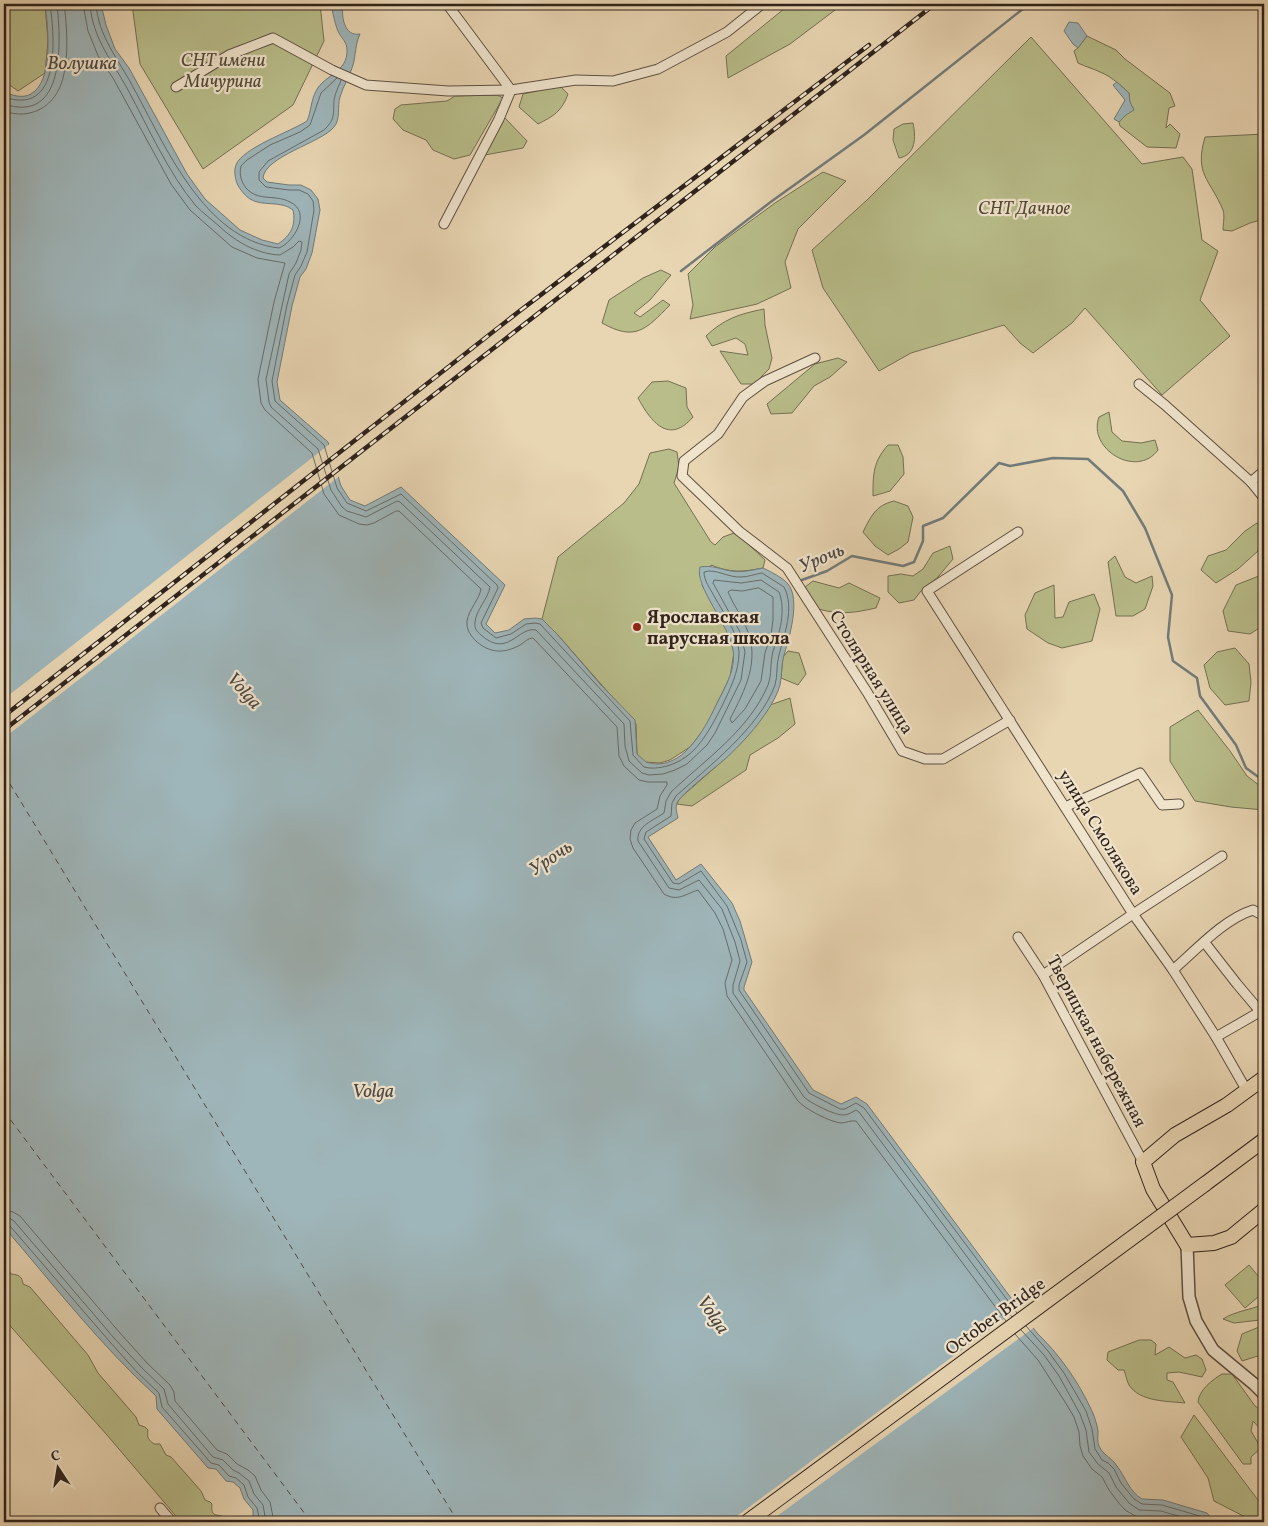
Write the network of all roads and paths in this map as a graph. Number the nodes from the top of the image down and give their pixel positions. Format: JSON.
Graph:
{"nodes":[{"id":1,"x":447,"y":4,"type":"edge"},
{"id":2,"x":762,"y":4,"type":"edge"},
{"id":3,"x":176,"y":87,"type":"dead end"},
{"id":4,"x":511,"y":90,"type":"junction"},
{"id":5,"x":444,"y":224,"type":"dead end"},
{"id":6,"x":815,"y":358,"type":"dead end"},
{"id":7,"x":1139,"y":384,"type":"dead end"},
{"id":8,"x":1264,"y":471,"type":"edge"},
{"id":9,"x":1251,"y":482,"type":"junction"},
{"id":10,"x":1264,"y":498,"type":"edge"},
{"id":11,"x":1018,"y":532,"type":"dead end"},
{"id":12,"x":1010,"y":720,"type":"junction"},
{"id":13,"x":1180,"y":804,"type":"dead end"},
{"id":14,"x":1065,"y":806,"type":"junction"},
{"id":15,"x":1222,"y":856,"type":"dead end"},
{"id":16,"x":1133,"y":914,"type":"junction"},
{"id":17,"x":1264,"y":916,"type":"edge"},
{"id":18,"x":1018,"y":937,"type":"dead end"},
{"id":19,"x":1205,"y":942,"type":"junction"},
{"id":20,"x":1173,"y":970,"type":"junction"},
{"id":21,"x":1043,"y":976,"type":"junction"},
{"id":22,"x":1262,"y":1013,"type":"edge"},
{"id":23,"x":1216,"y":1037,"type":"junction"},
{"id":24,"x":1264,"y":1078,"type":"edge"},
{"id":25,"x":1247,"y":1091,"type":"junction"},
{"id":26,"x":1264,"y":1140,"type":"edge"},
{"id":27,"x":1143,"y":1162,"type":"junction"},
{"id":28,"x":1264,"y":1210,"type":"edge"},
{"id":29,"x":1187,"y":1245,"type":"junction"},
{"id":30,"x":1264,"y":1394,"type":"edge"},
{"id":31,"x":160,"y":1508,"type":"dead end"},
{"id":32,"x":172,"y":1522,"type":"edge"},
{"id":33,"x":747,"y":1522,"type":"edge"}],
"edges":[{"from":1,"to":4,"type":"street"},
{"from":2,"to":4,"type":"street"},
{"from":3,"to":4,"type":"street"},
{"from":4,"to":5,"type":"street"},
{"from":6,"to":12,"type":"street","name":"Столярная улица"},
{"from":7,"to":9,"type":"street"},
{"from":8,"to":9,"type":"street"},
{"from":9,"to":10,"type":"street"},
{"from":11,"to":12,"type":"street","name":"улица Смолякова"},
{"from":12,"to":14,"type":"street","name":"улица Смолякова"},
{"from":13,"to":14,"type":"street"},
{"from":14,"to":16,"type":"street","name":"улица Смолякова"},
{"from":15,"to":16,"type":"street"},
{"from":16,"to":20,"type":"street","name":"улица Смолякова"},
{"from":16,"to":21,"type":"street"},
{"from":17,"to":19,"type":"street"},
{"from":18,"to":21,"type":"street","name":"Тверицкая набережная"},
{"from":19,"to":20,"type":"street"},
{"from":19,"to":22,"type":"street"},
{"from":20,"to":23,"type":"street","name":"улица Смолякова"},
{"from":21,"to":27,"type":"street","name":"Тверицкая набережная"},
{"from":22,"to":23,"type":"street"},
{"from":23,"to":25,"type":"street","name":"улица Смолякова"},
{"from":24,"to":25,"type":"main road"},
{"from":25,"to":27,"type":"main road"},
{"from":26,"to":33,"type":"main road","name":"October Bridge","bridge":true},
{"from":27,"to":29,"type":"main road"},
{"from":28,"to":29,"type":"main road"},
{"from":29,"to":30,"type":"street"},
{"from":31,"to":32,"type":"street"}]}
